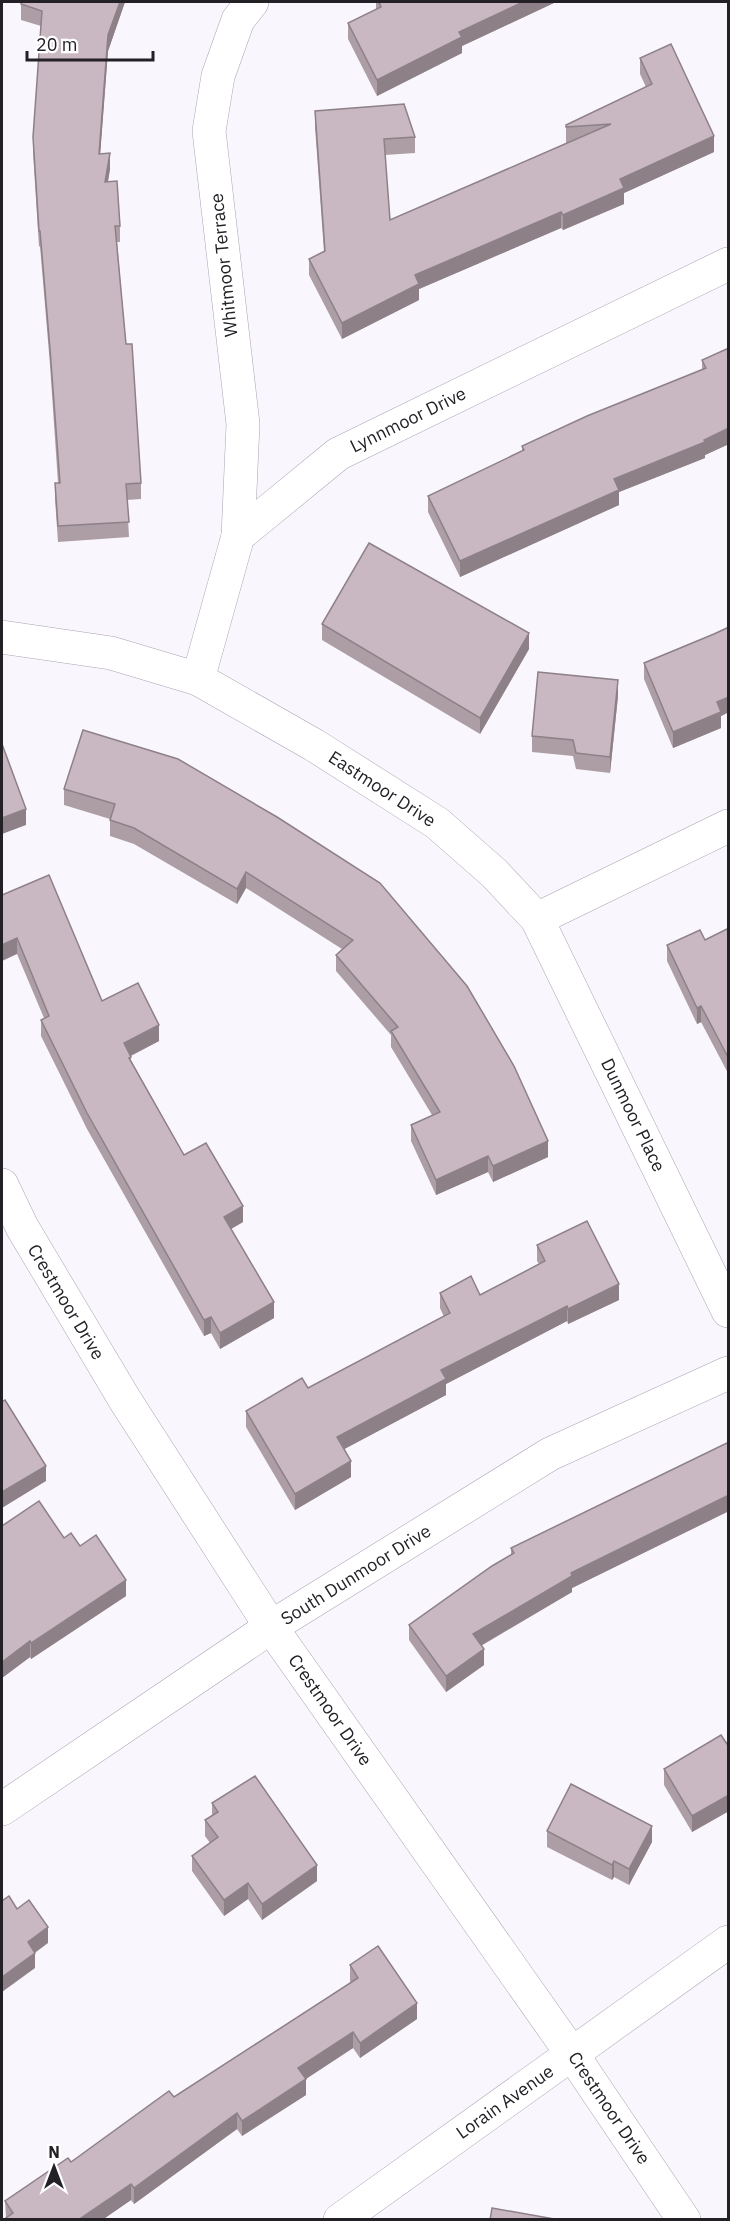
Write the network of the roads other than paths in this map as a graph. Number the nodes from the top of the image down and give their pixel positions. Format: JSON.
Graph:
{"nodes":[{"id":1,"x":252,"y":2,"type":"edge"},
{"id":2,"x":729,"y":264,"type":"edge"},
{"id":3,"x":238,"y":536,"type":"junction"},
{"id":4,"x":2,"y":637,"type":"edge"},
{"id":5,"x":198,"y":679,"type":"junction"},
{"id":6,"x":729,"y":826,"type":"edge"},
{"id":7,"x":537,"y":919,"type":"junction"},
{"id":8,"x":2,"y":1185,"type":"edge"},
{"id":9,"x":729,"y":1311,"type":"edge"},
{"id":10,"x":729,"y":1372,"type":"edge"},
{"id":11,"x":272,"y":1627,"type":"junction"},
{"id":12,"x":2,"y":1809,"type":"edge"},
{"id":13,"x":729,"y":1942,"type":"edge"},
{"id":14,"x":572,"y":2054,"type":"junction"},
{"id":15,"x":340,"y":2220,"type":"edge"},
{"id":16,"x":684,"y":2220,"type":"edge"}],
"edges":[{"from":1,"to":3,"type":"street","name":"Whitmoor Terrace"},
{"from":2,"to":3,"type":"street","name":"Lynnmoor Drive"},
{"from":3,"to":5,"type":"street"},
{"from":4,"to":5,"type":"street","name":"Eastmoor Drive"},
{"from":5,"to":7,"type":"street","name":"Eastmoor Drive"},
{"from":6,"to":7,"type":"street"},
{"from":7,"to":9,"type":"street","name":"Dunmoor Place"},
{"from":8,"to":11,"type":"street","name":"Crestmoor Drive"},
{"from":10,"to":11,"type":"street","name":"South Dunmoor Drive"},
{"from":11,"to":12,"type":"street","name":"South Dunmoor Drive"},
{"from":11,"to":14,"type":"street","name":"Crestmoor Drive"},
{"from":13,"to":14,"type":"street","name":"Lorain Avenue"},
{"from":14,"to":15,"type":"street","name":"Lorain Avenue"},
{"from":14,"to":16,"type":"street","name":"Crestmoor Drive"}]}
